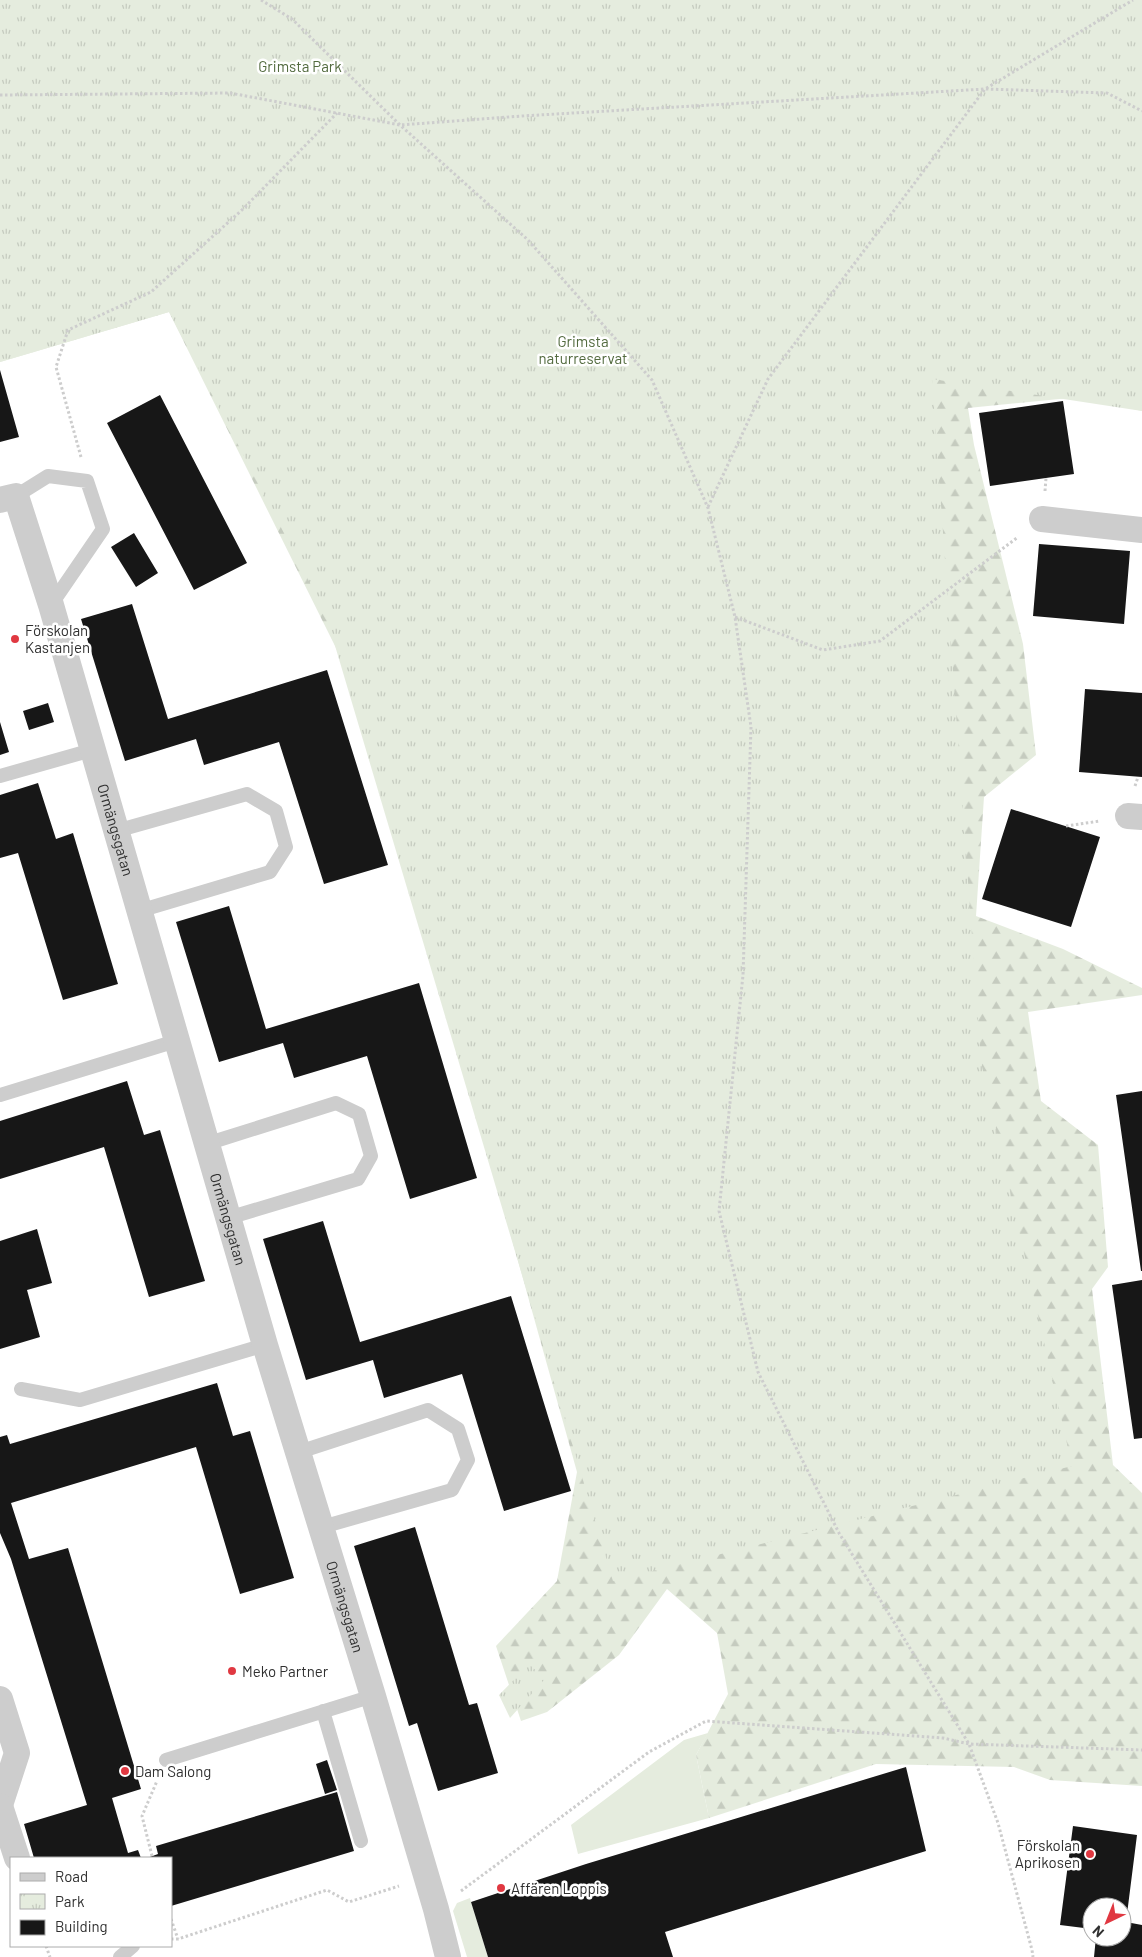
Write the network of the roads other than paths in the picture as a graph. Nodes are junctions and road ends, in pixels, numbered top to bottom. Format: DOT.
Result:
graph roads {
  1 [pos="8,498"];
  2 [pos="1042,519"];
  3 [pos="1142,530"];
  4 [pos="51,605"];
  5 [pos="92,750"];
  6 [pos="0,776"];
  7 [pos="116,831"];
  8 [pos="138,911"];
  9 [pos="176,1041"];
  10 [pos="0,1095"];
  11 [pos="206,1144"];
  12 [pos="228,1218"];
  13 [pos="265,1346"];
  14 [pos="21,1389"];
  15 [pos="299,1452"];
  16 [pos="322,1527"];
  17 [pos="373,1696"];
  18 [pos="0,1699"];
  19 [pos="322,1712"];
  20 [pos="166,1760"];
  21 [pos="0,1806"];
  22 [pos="361,1841"];
  23 [pos="17,1857"];
  24 [pos="132,1947"];
  25 [pos="120,1957"];
  26 [pos="448,1957"];
  1 -- 4 [label="street, Ormängsgatan"];
  1 -- 4 [label="lane"];
  2 -- 3 [label="street"];
  4 -- 5 [label="street, Ormängsgatan"];
  5 -- 6 [label="lane"];
  5 -- 7 [label="street, Ormängsgatan"];
  7 -- 8 [label="street, Ormängsgatan"];
  7 -- 8 [label="lane"];
  8 -- 9 [label="street, Ormängsgatan"];
  9 -- 10 [label="lane"];
  9 -- 11 [label="street, Ormängsgatan"];
  11 -- 12 [label="street, Ormängsgatan"];
  11 -- 12 [label="lane"];
  12 -- 13 [label="street, Ormängsgatan"];
  13 -- 14 [label="lane"];
  13 -- 15 [label="street, Ormängsgatan"];
  15 -- 16 [label="street, Ormängsgatan"];
  15 -- 16 [label="lane"];
  16 -- 17 [label="street, Ormängsgatan"];
  17 -- 19 [label="lane"];
  17 -- 26 [label="street, Ormängsgatan"];
  18 -- 21 [label="street"];
  19 -- 20 [label="lane"];
  19 -- 22 [label="lane"];
  21 -- 23 [label="street"];
  24 -- 25 [label="lane"];
}
